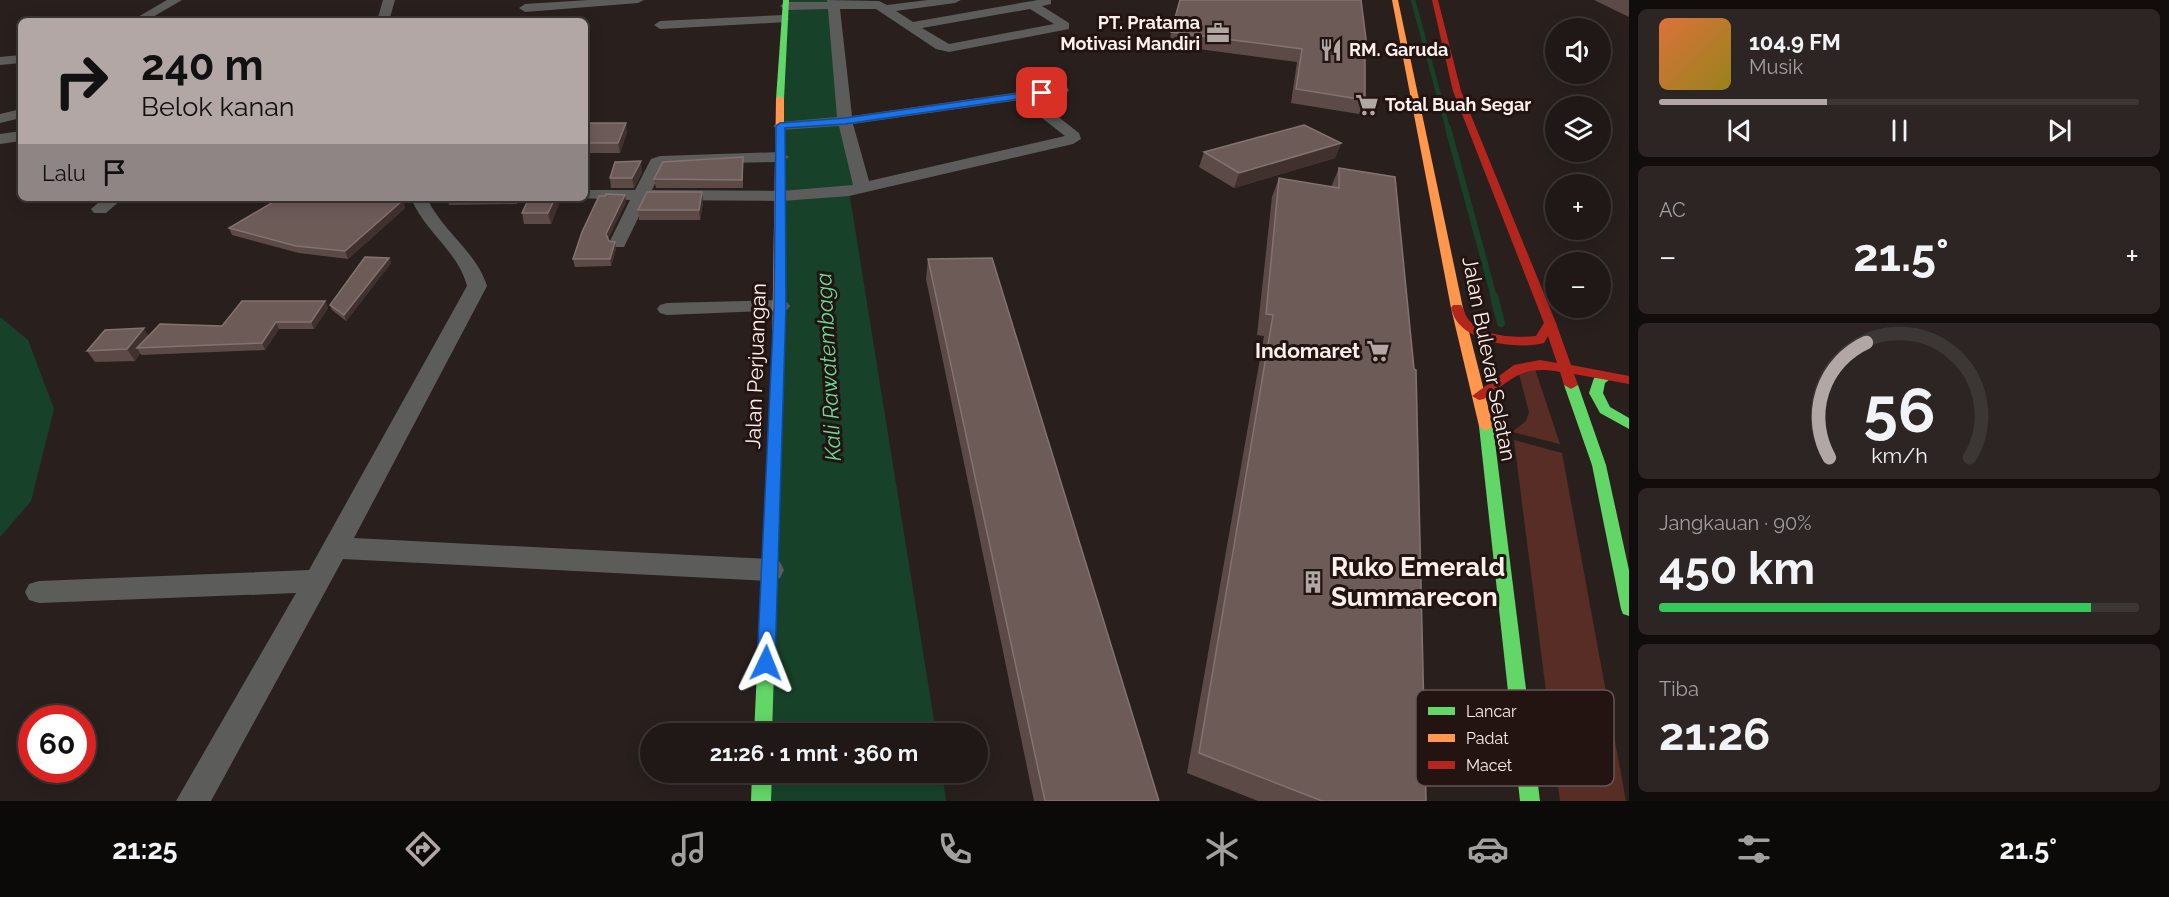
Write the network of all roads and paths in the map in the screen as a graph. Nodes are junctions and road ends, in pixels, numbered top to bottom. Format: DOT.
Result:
graph roads {
  1 [pos="177,0"];
  2 [pos="389,0"];
  3 [pos="638,0"];
  4 [pos="955,0"];
  5 [pos="978,0"];
  6 [pos="1055,0"];
  7 [pos="1395,0"];
  8 [pos="1435,0"];
  9 [pos="831,4"];
  10 [pos="1032,5"];
  11 [pos="525,8"];
  12 [pos="788,8"];
  13 [pos="886,9"];
  14 [pos="995,11"];
  15 [pos="143,18"];
  16 [pos="384,18"];
  17 [pos="660,25"];
  18 [pos="910,26"];
  19 [pos="18,59"];
  20 [pos="0,61"];
  21 [pos="1062,90"];
  22 [pos="1022,96"];
  23 [pos="18,114"];
  24 [pos="0,119"];
  25 [pos="839,122"];
  26 [pos="780,126"];
  27 [pos="18,136"];
  28 [pos="0,139"];
  29 [pos="781,157"];
  30 [pos="855,190"];
  31 [pos="643,194"];
  32 [pos="588,195"];
  33 [pos="790,196"];
  34 [pos="110,201"];
  35 [pos="421,201"];
  36 [pos="100,208"];
  37 [pos="618,243"];
  38 [pos="780,306"];
  39 [pos="1457,308"];
  40 [pos="667,309"];
  41 [pos="1550,323"];
  42 [pos="1566,368"];
  43 [pos="1607,376"];
  44 [pos="1629,380"];
  45 [pos="1479,396"];
  46 [pos="1582,417"];
  47 [pos="1629,425"];
  48 [pos="336,548"];
  49 [pos="770,570"];
  50 [pos="317,581"];
  51 [pos="39,592"];
  52 [pos="1629,609"];
  53 [pos="1517,690"];
  54 [pos="763,723"];
  55 [pos="762,783"];
  56 [pos="1528,786"];
  57 [pos="193,801"];
  58 [pos="761,801"];
  59 [pos="1530,801"];
  1 -- 15 [label="street"];
  2 -- 16 [label="street"];
  3 -- 11 [label="street"];
  4 -- 13 [label="street"];
  5 -- 14 [label="street"];
  6 -- 10 [label="street"];
  7 -- 39 [label="main road, Jalan Bulevar Selatan"];
  8 -- 41 [label="main road"];
  9 -- 12 [label="street"];
  9 -- 13 [label="street"];
  9 -- 25 [label="street"];
  10 -- 14 [label="street"];
  10 -- 18 [label="street"];
  12 -- 17 [label="street"];
  12 -- 26 [label="main road, Jalan Perjuangan"];
  13 -- 18 [label="street"];
  14 -- 18 [label="street"];
  19 -- 20 [label="street"];
  21 -- 22 [label="street"];
  22 -- 25 [label="street"];
  22 -- 30 [label="street"];
  23 -- 24 [label="street"];
  25 -- 26 [label="street"];
  25 -- 30 [label="street"];
  26 -- 29 [label="main road, Jalan Perjuangan"];
  27 -- 28 [label="street"];
  29 -- 31 [label="street"];
  29 -- 33 [label="main road, Jalan Perjuangan"];
  30 -- 33 [label="street"];
  31 -- 32 [label="street"];
  31 -- 33 [label="street"];
  31 -- 37 [label="street"];
  33 -- 38 [label="main road, Jalan Perjuangan"];
  34 -- 36 [label="street"];
  35 -- 48 [label="street"];
  38 -- 40 [label="street"];
  38 -- 49 [label="main road, Jalan Perjuangan"];
  39 -- 41 [label="main road"];
  39 -- 45 [label="main road, Jalan Bulevar Selatan"];
  41 -- 42 [label="main road"];
  42 -- 43 [label="main road"];
  42 -- 45 [label="main road"];
  42 -- 46 [label="main road"];
  43 -- 44 [label="main road"];
  43 -- 47 [label="main road"];
  45 -- 53 [label="main road, Jalan Bulevar Selatan"];
  46 -- 47 [label="main road"];
  46 -- 52 [label="main road"];
  48 -- 49 [label="street"];
  48 -- 50 [label="street"];
  49 -- 54 [label="main road, Jalan Perjuangan"];
  50 -- 51 [label="street"];
  50 -- 57 [label="street"];
  55 -- 58 [label="main road"];
  56 -- 59 [label="main road, Jalan Bulevar Selatan"];
}
